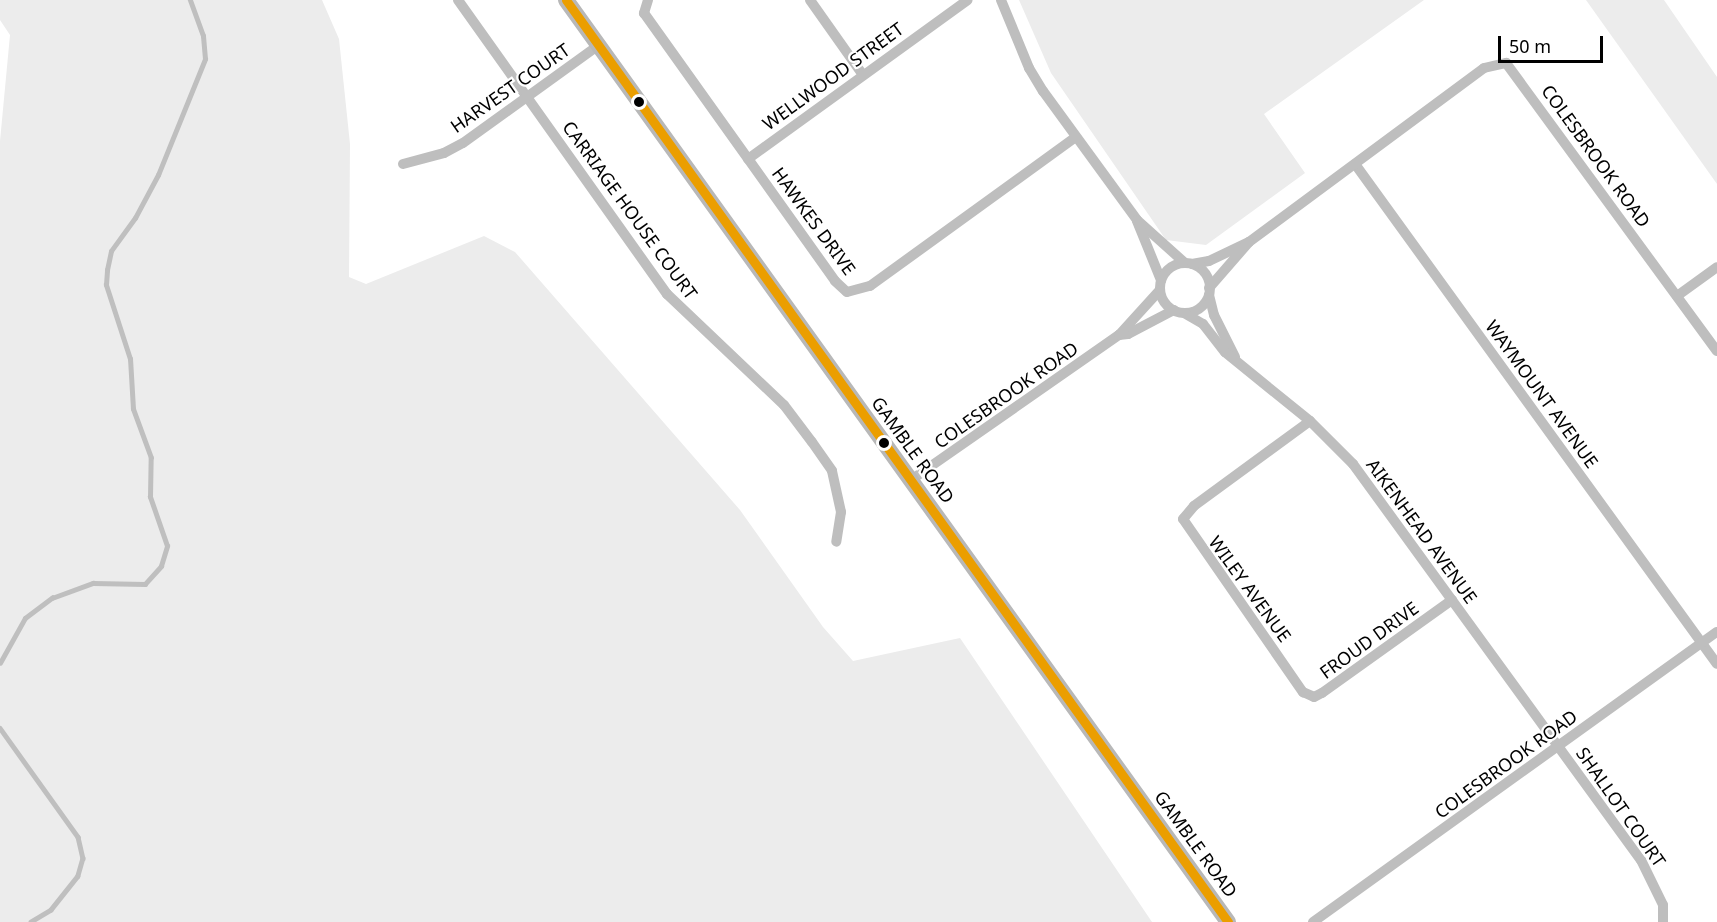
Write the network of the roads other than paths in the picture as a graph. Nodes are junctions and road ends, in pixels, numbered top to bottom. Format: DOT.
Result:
graph roads {
  1 [pos="458,0"];
  2 [pos="566,0"];
  3 [pos="648,0"];
  4 [pos="810,0"];
  5 [pos="968,0"];
  6 [pos="1001,0"];
  7 [pos="599,45"];
  8 [pos="863,75"];
  9 [pos="528,97"];
  10 [pos="1076,137"];
  11 [pos="748,159"];
  12 [pos="403,164"];
  13 [pos="1355,164"];
  14 [pos="1137,220"];
  15 [pos="1249,242"];
  16 [pos="1189,264"];
  17 [pos="1717,267"];
  18 [pos="1161,285"];
  19 [pos="1209,291"];
  20 [pos="1677,296"];
  21 [pos="1179,312"];
  22 [pos="1119,335"];
  23 [pos="1717,351"];
  24 [pos="1235,357"];
  25 [pos="1310,421"];
  26 [pos="911,480"];
  27 [pos="836,542"];
  28 [pos="1452,600"];
  29 [pos="1717,632"];
  30 [pos="1702,643"];
  31 [pos="1717,664"];
  32 [pos="1304,692"];
  33 [pos="1558,747"];
  34 [pos="1228,922"];
  35 [pos="1313,922"];
  36 [pos="1663,922"];
  1 -- 9 [label="street, CARRIAGE HOUSE COURT"];
  2 -- 7 [label="main road, GAMBLE ROAD"];
  3 -- 11 [label="street, HAWKES DRIVE"];
  4 -- 8 [label="street"];
  5 -- 8 [label="street, WELLWOOD STREET"];
  6 -- 10 [label="street"];
  7 -- 9 [label="street, HARVEST COURT"];
  7 -- 26 [label="main road, GAMBLE ROAD"];
  8 -- 11 [label="street, WELLWOOD STREET"];
  9 -- 12 [label="street, HARVEST COURT"];
  9 -- 27 [label="street, CARRIAGE HOUSE COURT"];
  10 -- 11 [label="street, HAWKES DRIVE"];
  10 -- 14 [label="street"];
  13 -- 15 [label="street, COLESBROOK ROAD"];
  13 -- 20 [label="street, COLESBROOK ROAD"];
  13 -- 30 [label="street, WAYMOUNT AVENUE"];
  14 -- 16 [label="street"];
  14 -- 18 [label="street"];
  15 -- 16 [label="street, COLESBROOK ROAD"];
  15 -- 19 [label="street, COLESBROOK ROAD"];
  16 -- 18 [label="street"];
  16 -- 19 [label="street"];
  17 -- 20 [label="street"];
  18 -- 21 [label="street"];
  18 -- 22 [label="street, COLESBROOK ROAD"];
  19 -- 21 [label="street"];
  19 -- 24 [label="street, AIKENHEAD AVENUE"];
  20 -- 23 [label="street, COLESBROOK ROAD"];
  21 -- 22 [label="street, COLESBROOK ROAD"];
  21 -- 24 [label="street, AIKENHEAD AVENUE"];
  22 -- 26 [label="street, COLESBROOK ROAD"];
  24 -- 25 [label="street, AIKENHEAD AVENUE"];
  25 -- 28 [label="street, AIKENHEAD AVENUE"];
  25 -- 32 [label="street, WILEY AVENUE"];
  26 -- 34 [label="main road, GAMBLE ROAD"];
  28 -- 32 [label="street, FROUD DRIVE"];
  28 -- 33 [label="street, AIKENHEAD AVENUE"];
  29 -- 30 [label="street, COLESBROOK ROAD"];
  30 -- 31 [label="street, WAYMOUNT AVENUE"];
  30 -- 33 [label="street, COLESBROOK ROAD"];
  33 -- 35 [label="street, COLESBROOK ROAD"];
  33 -- 36 [label="street, SHALLOT COURT"];
}
